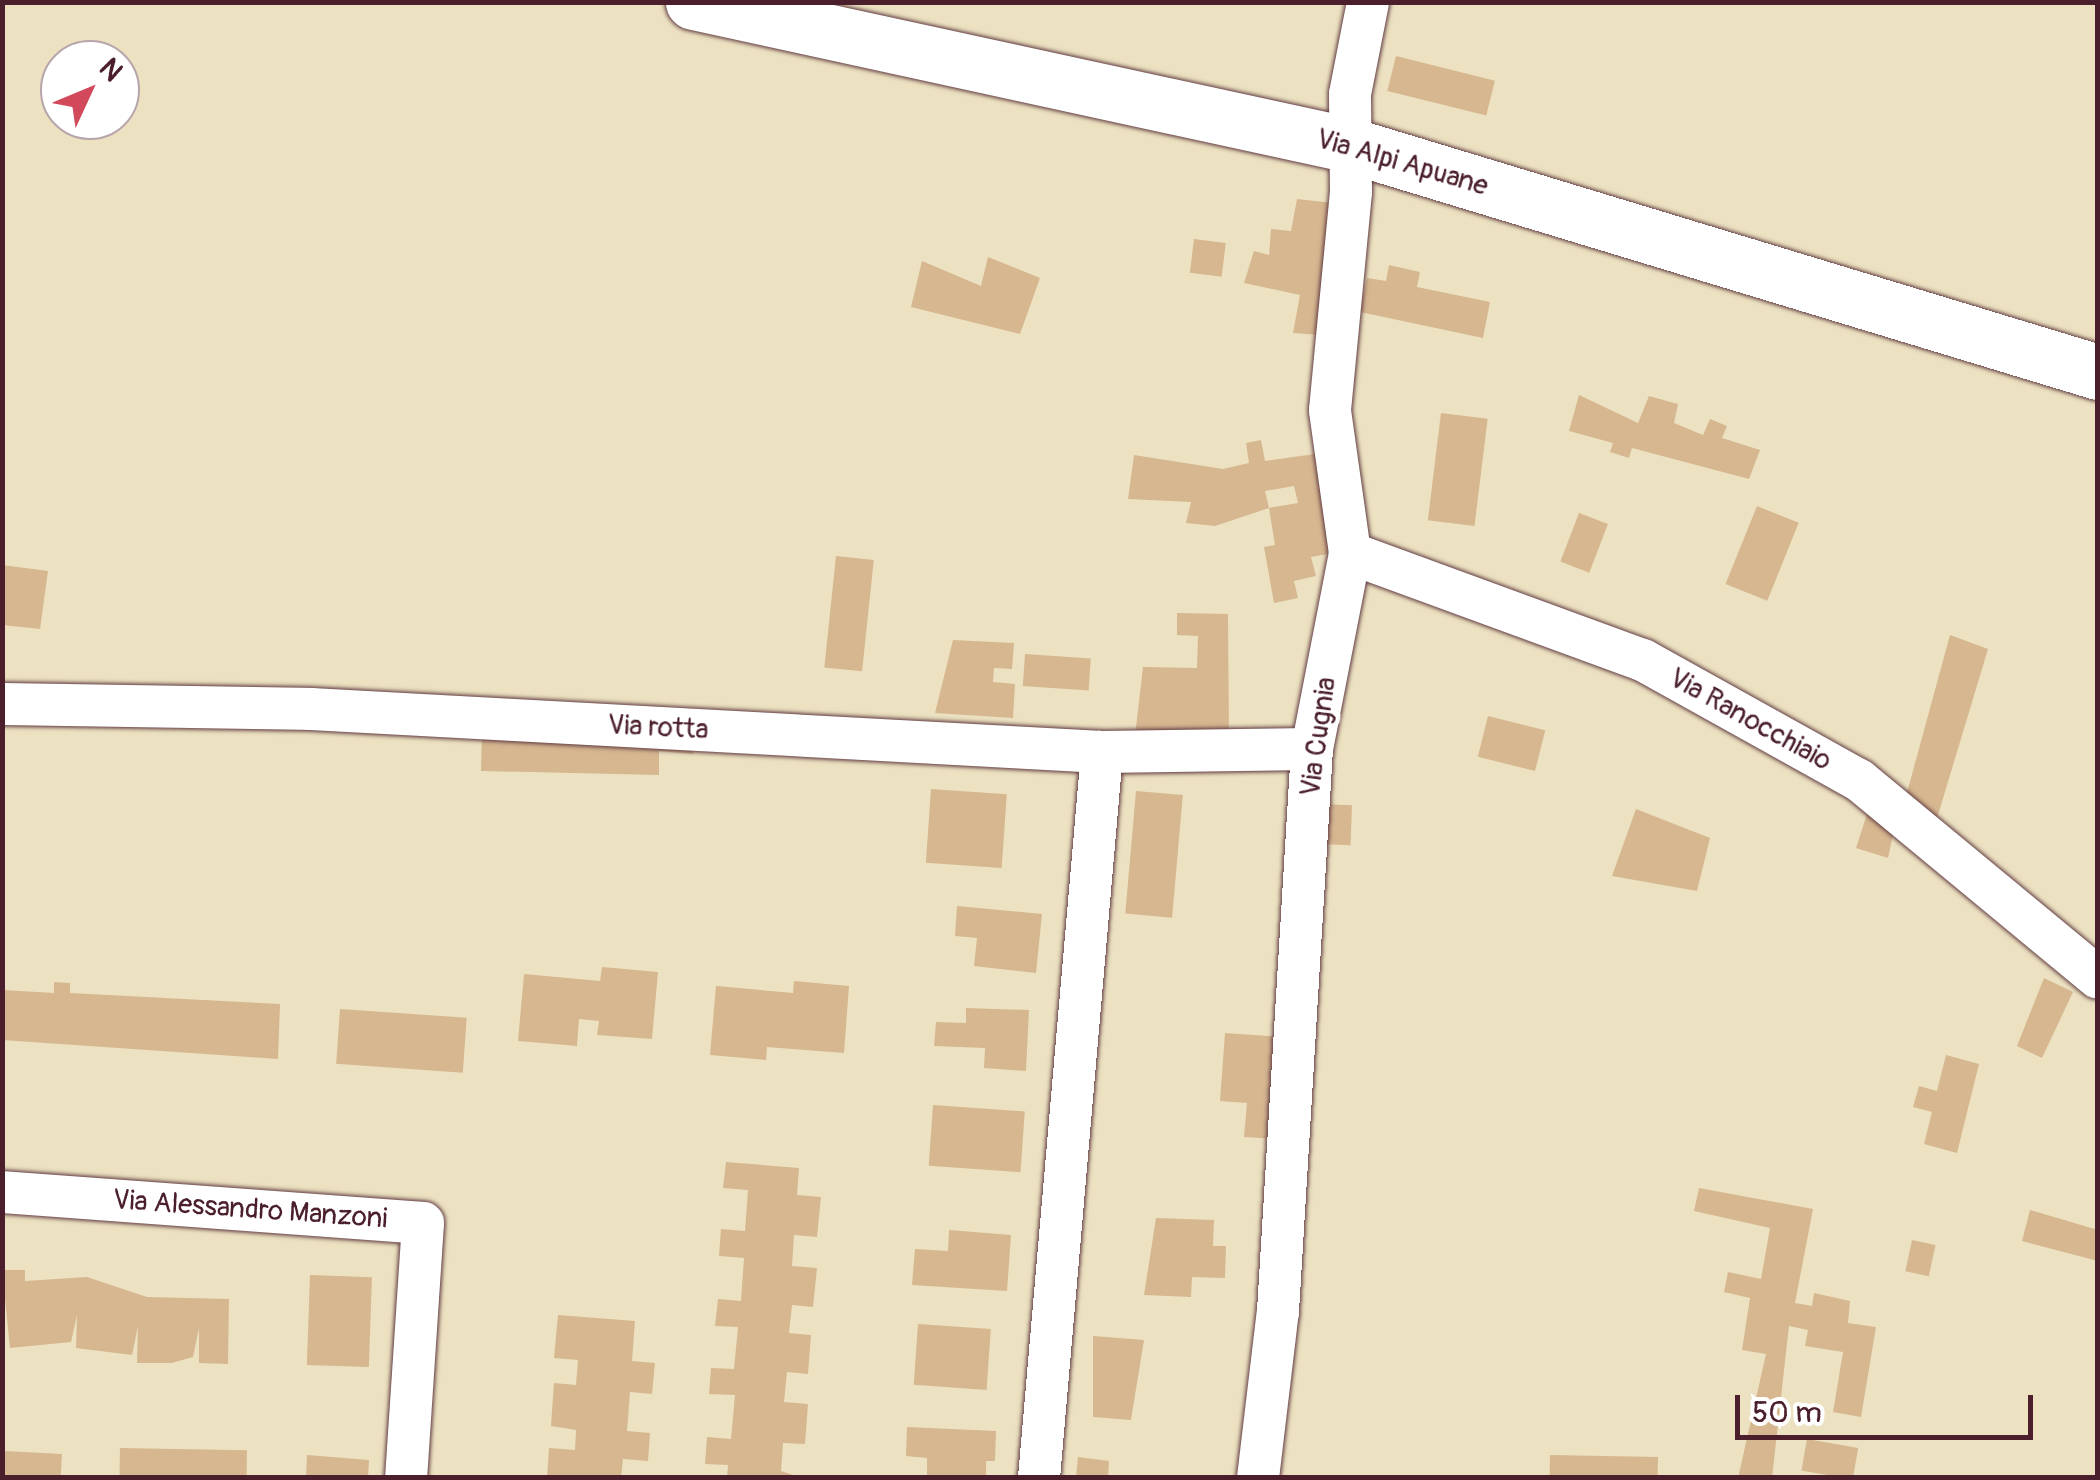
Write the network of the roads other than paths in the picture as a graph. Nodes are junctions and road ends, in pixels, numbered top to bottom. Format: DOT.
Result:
graph roads {
  1 [pos="693,2"];
  2 [pos="1368,2"];
  3 [pos="1346,144"];
  4 [pos="2098,372"];
  5 [pos="1350,553"];
  6 [pos="2,704"];
  7 [pos="1312,750"];
  8 [pos="1102,752"];
  9 [pos="2098,978"];
  10 [pos="2,1192"];
  11 [pos="406,1478"];
  12 [pos="1038,1478"];
  13 [pos="1258,1478"];
  1 -- 3 [label="main road, Via Alpi Apuane"];
  2 -- 3 [label="street, Via Cugnia"];
  3 -- 4 [label="main road, Via Alpi Apuane"];
  3 -- 5 [label="street, Via Cugnia"];
  5 -- 7 [label="street, Via Cugnia"];
  5 -- 9 [label="street, Via Ranocchiaio"];
  6 -- 8 [label="street, Via rotta"];
  7 -- 8 [label="street, Via rotta"];
  7 -- 13 [label="street, Via Cugnia"];
  8 -- 12 [label="street"];
  10 -- 11 [label="street, Via Alessandro Manzoni"];
}
